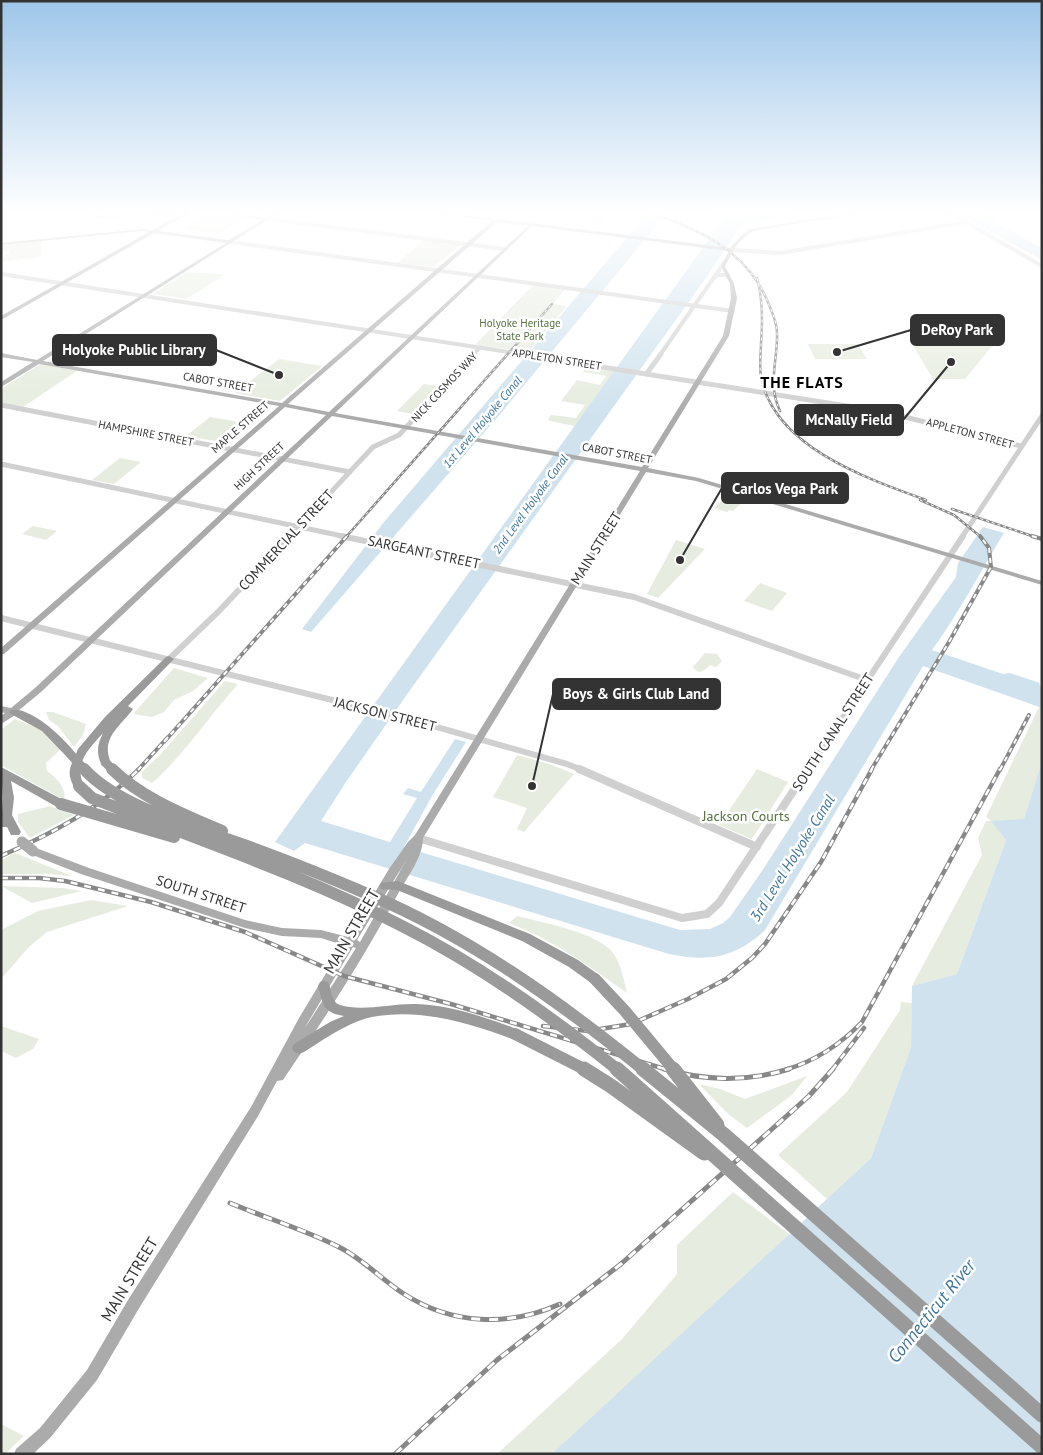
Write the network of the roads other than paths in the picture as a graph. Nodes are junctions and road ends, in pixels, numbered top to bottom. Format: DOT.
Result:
graph roads {
  1 [pos="42,280"];
  2 [pos="69,280"];
  3 [pos="170,280"];
  4 [pos="425,280"];
  5 [pos="473,280"];
  6 [pos="506,280"];
  7 [pos="712,280"];
  8 [pos="729,280"];
  9 [pos="64,283"];
  10 [pos="146,295"];
  11 [pos="691,305"];
  12 [pos="733,311"];
  13 [pos="1,318"];
  14 [pos="368,330"];
  15 [pos="412,336"];
  16 [pos="480,347"];
  17 [pos="1,355"];
  18 [pos="40,362"];
  19 [pos="646,373"];
  20 [pos="698,382"];
  21 [pos="1,385"];
  22 [pos="284,404"];
  23 [pos="1,406"];
  24 [pos="331,413"];
  25 [pos="1042,416"];
  26 [pos="407,426"];
  27 [pos="1021,446"];
  28 [pos="232,449"];
  29 [pos="282,459"];
  30 [pos="1,464"];
  31 [pos="644,469"];
  32 [pos="350,472"];
  33 [pos="174,500"];
  34 [pos="228,511"];
  35 [pos="298,526"];
  36 [pos="952,556"];
  37 [pos="574,583"];
  38 [pos="1042,583"];
  39 [pos="1,618"];
  40 [pos="31,625"];
  41 [pos="90,640"];
  42 [pos="1,652"];
  43 [pos="169,660"];
  44 [pos="867,680"];
  45 [pos="1,709"];
  46 [pos="14,712"];
  47 [pos="1,722"];
  48 [pos="480,738"];
  49 [pos="2,771"];
  50 [pos="4,799"];
  51 [pos="15,832"];
  52 [pos="416,843"];
  53 [pos="757,847"];
  54 [pos="258,850"];
  55 [pos="293,877"];
  56 [pos="398,878"];
  57 [pos="385,886"];
  58 [pos="351,942"];
  59 [pos="364,946"];
  60 [pos="324,986"];
  61 [pos="329,1003"];
  62 [pos="376,1010"];
  63 [pos="298,1048"];
  64 [pos="254,1112"];
  65 [pos="723,1134"];
  66 [pos="757,1194"];
  67 [pos="1042,1415"];
  68 [pos="1042,1447"];
  69 [pos="21,1454"];
  1 -- 9 [label="street, APPLETON STREET"];
  2 -- 9 [label="main road"];
  3 -- 10 [label="main road"];
  4 -- 14 [label="main road, MAPLE STREET"];
  5 -- 15 [label="main road, HIGH STREET"];
  6 -- 11 [label="street"];
  7 -- 11 [label="street"];
  8 -- 12 [label="main road, MAIN STREET"];
  9 -- 10 [label="street, APPLETON STREET"];
  9 -- 13 [label="main road"];
  10 -- 14 [label="street, APPLETON STREET"];
  10 -- 18 [label="main road"];
  11 -- 12 [label="street"];
  11 -- 19 [label="street"];
  12 -- 20 [label="main road, MAIN STREET"];
  14 -- 15 [label="street, APPLETON STREET"];
  14 -- 22 [label="main road, MAPLE STREET"];
  15 -- 16 [label="street, APPLETON STREET"];
  15 -- 24 [label="main road, HIGH STREET"];
  16 -- 19 [label="street, APPLETON STREET"];
  16 -- 26 [label="street, NICK COSMOS WAY"];
  17 -- 18 [label="main road, CABOT STREET"];
  18 -- 21 [label="main road"];
  18 -- 22 [label="main road, CABOT STREET"];
  19 -- 20 [label="street, APPLETON STREET"];
  20 -- 27 [label="street, APPLETON STREET"];
  20 -- 31 [label="main road, MAIN STREET"];
  22 -- 24 [label="main road, CABOT STREET"];
  22 -- 28 [label="main road, MAPLE STREET"];
  23 -- 28 [label="street, HAMPSHIRE STREET"];
  24 -- 26 [label="main road, CABOT STREET"];
  24 -- 29 [label="main road, HIGH STREET"];
  25 -- 27 [label="street, SOUTH CANAL STREET"];
  26 -- 31 [label="main road, CABOT STREET"];
  26 -- 32 [label="street, COMMERCIAL STREET"];
  27 -- 36 [label="street, SOUTH CANAL STREET"];
  28 -- 29 [label="street, HAMPSHIRE STREET"];
  28 -- 33 [label="main road, MAPLE STREET"];
  29 -- 32 [label="street, HAMPSHIRE STREET"];
  29 -- 34 [label="main road, HIGH STREET"];
  30 -- 33 [label="street, SARGEANT STREET"];
  31 -- 36 [label="main road, CABOT STREET"];
  31 -- 37 [label="main road, MAIN STREET"];
  32 -- 35 [label="street, COMMERCIAL STREET"];
  33 -- 34 [label="street, SARGEANT STREET"];
  33 -- 40 [label="main road, MAPLE STREET"];
  34 -- 35 [label="street, SARGEANT STREET"];
  34 -- 41 [label="main road, HIGH STREET"];
  35 -- 37 [label="street, SARGEANT STREET"];
  35 -- 43 [label="street, COMMERCIAL STREET"];
  36 -- 38 [label="main road, CABOT STREET"];
  36 -- 44 [label="street, SOUTH CANAL STREET"];
  37 -- 44 [label="street, SARGEANT STREET"];
  37 -- 48 [label="main road, MAIN STREET"];
  39 -- 40 [label="street, JACKSON STREET"];
  40 -- 41 [label="street, JACKSON STREET"];
  40 -- 42 [label="main road, MAPLE STREET"];
  41 -- 43 [label="street, JACKSON STREET"];
  41 -- 46 [label="main road, HIGH STREET"];
  43 -- 48 [label="street, JACKSON STREET"];
  43 -- 54 [label="highway, bridge"];
  43 -- 55 [label="highway, bridge"];
  44 -- 53 [label="street, SOUTH CANAL STREET"];
  45 -- 46 [label="main road"];
  46 -- 47 [label="main road, HIGH STREET"];
  46 -- 54 [label="highway, bridge"];
  48 -- 52 [label="main road, MAIN STREET"];
  48 -- 53 [label="street, JACKSON STREET"];
  49 -- 50 [label="highway"];
  49 -- 55 [label="highway, bridge"];
  50 -- 51 [label="highway"];
  51 -- 58 [label="main road, SOUTH STREET, bridge"];
  52 -- 53 [label="street, SOUTH CANAL STREET"];
  52 -- 56 [label="main road, MAIN STREET"];
  54 -- 65 [label="highway, bridge"];
  55 -- 66 [label="highway, bridge"];
  56 -- 57 [label="highway"];
  56 -- 59 [label="main road, MAIN STREET"];
  56 -- 65 [label="highway, bridge"];
  57 -- 58 [label="main road, MAIN STREET"];
  58 -- 59 [label="main road, SOUTH STREET"];
  58 -- 60 [label="main road, MAIN STREET"];
  59 -- 61 [label="main road, MAIN STREET"];
  60 -- 61 [label="highway"];
  60 -- 64 [label="main road, MAIN STREET"];
  61 -- 62 [label="highway"];
  61 -- 63 [label="main road, MAIN STREET"];
  62 -- 63 [label="highway"];
  62 -- 66 [label="highway, bridge"];
  63 -- 64 [label="main road, MAIN STREET"];
  64 -- 69 [label="main road, MAIN STREET"];
  65 -- 67 [label="highway, bridge"];
  66 -- 68 [label="highway, bridge"];
}
